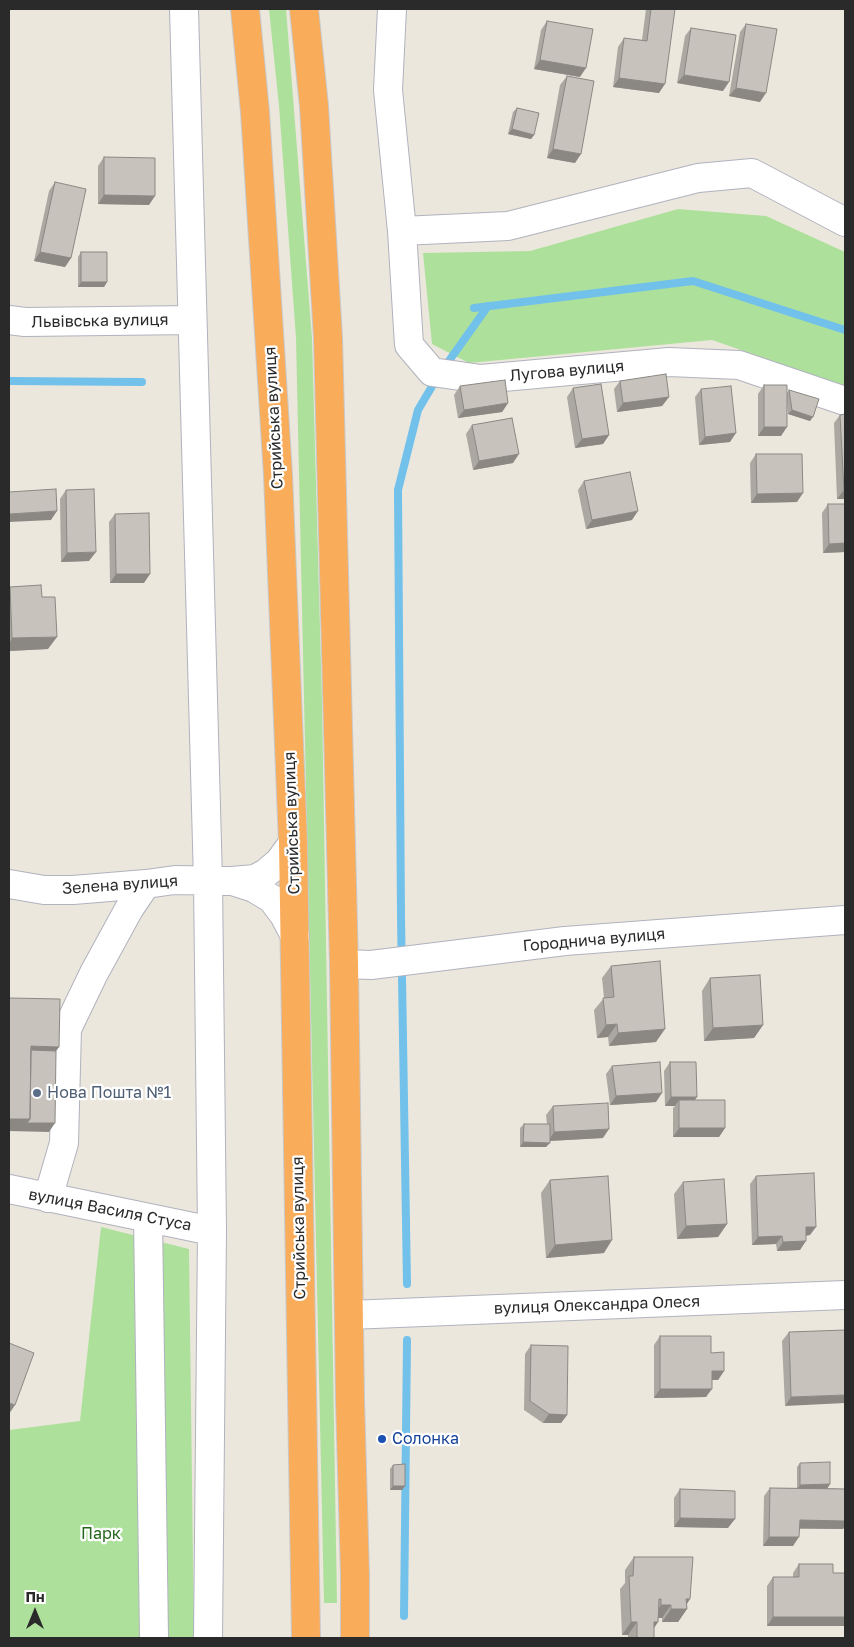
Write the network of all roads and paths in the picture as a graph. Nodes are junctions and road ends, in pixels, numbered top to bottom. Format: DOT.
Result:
graph roads {
  1 [pos="184,9"];
  2 [pos="245,9"];
  3 [pos="304,9"];
  4 [pos="392,9"];
  5 [pos="845,222"];
  6 [pos="402,231"];
  7 [pos="9,320"];
  8 [pos="192,320"];
  9 [pos="845,401"];
  10 [pos="294,843"];
  11 [pos="220,880"];
  12 [pos="9,884"];
  13 [pos="146,884"];
  14 [pos="845,920"];
  15 [pos="295,936"];
  16 [pos="344,964"];
  17 [pos="9,1189"];
  18 [pos="48,1198"];
  19 [pos="148,1218"];
  20 [pos="212,1230"];
  21 [pos="845,1295"];
  22 [pos="349,1315"];
  23 [pos="154,1638"];
  24 [pos="208,1638"];
  25 [pos="306,1638"];
  26 [pos="355,1638"];
  1 -- 8 [label="street"];
  2 -- 10 [label="highway, Стрийська вулиця"];
  3 -- 16 [label="highway"];
  4 -- 6 [label="street, Лугова вулиця"];
  5 -- 6 [label="street"];
  6 -- 9 [label="street, Лугова вулиця"];
  7 -- 8 [label="street, Львівська вулиця"];
  8 -- 11 [label="street"];
  10 -- 11 [label="street, Зелена вулиця"];
  10 -- 15 [label="highway, Стрийська вулиця"];
  11 -- 13 [label="street, Зелена вулиця"];
  11 -- 15 [label="street, Зелена вулиця"];
  11 -- 20 [label="street"];
  12 -- 13 [label="street, Зелена вулиця"];
  13 -- 18 [label="street"];
  14 -- 16 [label="street, Городнича вулиця"];
  15 -- 25 [label="highway, Стрийська вулиця"];
  16 -- 22 [label="highway"];
  17 -- 18 [label="street, вулиця Василя Стуса"];
  18 -- 19 [label="street, вулиця Василя Стуса"];
  19 -- 20 [label="street, вулиця Василя Стуса"];
  19 -- 23 [label="street"];
  20 -- 24 [label="street"];
  21 -- 22 [label="street, вулиця Олександра Олеся"];
  22 -- 26 [label="highway"];
}
